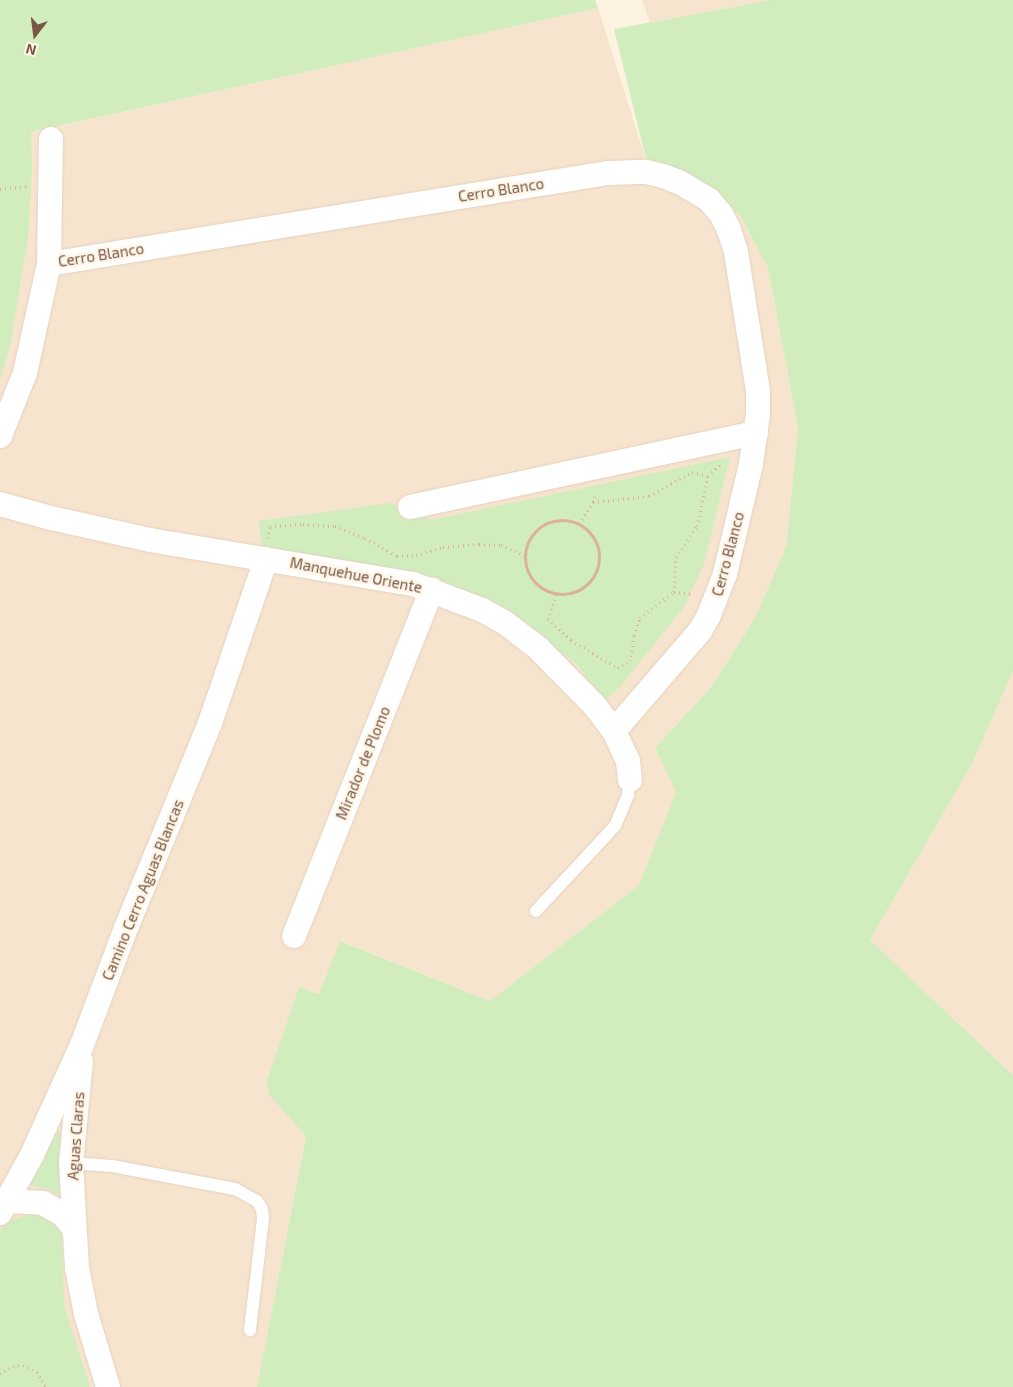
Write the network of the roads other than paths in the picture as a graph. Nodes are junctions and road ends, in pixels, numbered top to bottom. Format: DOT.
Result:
graph roads {
  1 [pos="51,139"];
  2 [pos="49,264"];
  3 [pos="756,433"];
  4 [pos="0,436"];
  5 [pos="0,504"];
  6 [pos="410,507"];
  7 [pos="266,559"];
  8 [pos="432,590"];
  9 [pos="614,731"];
  10 [pos="630,780"];
  11 [pos="536,911"];
  12 [pos="294,936"];
  13 [pos="82,1045"];
  14 [pos="71,1163"];
  15 [pos="3,1207"];
  16 [pos="74,1228"];
  17 [pos="250,1330"];
  18 [pos="108,1387"];
  1 -- 2 [label="street"];
  2 -- 3 [label="street, Cerro Blanco"];
  2 -- 4 [label="street"];
  3 -- 6 [label="street"];
  3 -- 9 [label="street, Cerro Blanco"];
  5 -- 7 [label="street, Manquehue Oriente"];
  7 -- 8 [label="street, Manquehue Oriente"];
  7 -- 13 [label="street, Camino Cerro Aguas Blancas"];
  8 -- 9 [label="street, Manquehue Oriente"];
  8 -- 12 [label="street, Mirador de Plomo"];
  9 -- 10 [label="street, Manquehue Oriente"];
  10 -- 11 [label="lane"];
  13 -- 14 [label="street, Aguas Claras"];
  13 -- 15 [label="street, Camino Cerro Aguas Blancas"];
  14 -- 16 [label="street, Aguas Claras"];
  14 -- 17 [label="lane"];
  15 -- 16 [label="street"];
  16 -- 18 [label="street, Aguas Claras"];
}
